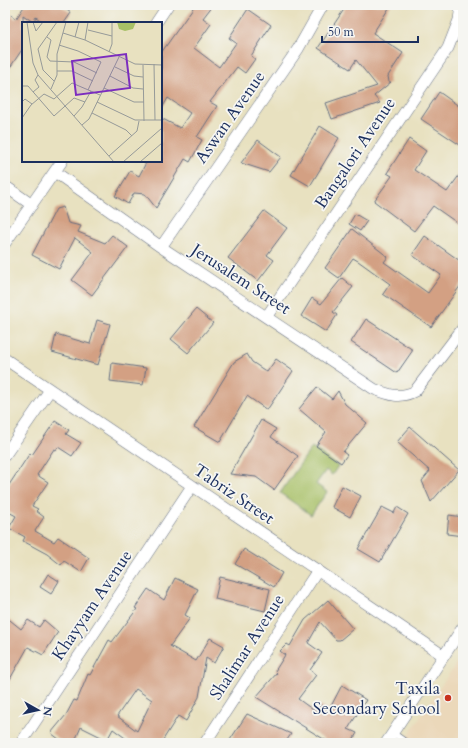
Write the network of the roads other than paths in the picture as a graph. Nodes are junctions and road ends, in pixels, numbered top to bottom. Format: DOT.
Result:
graph roads {
  1 [pos="168,5"];
  2 [pos="323,5"];
  3 [pos="461,5"];
  4 [pos="157,22"];
  5 [pos="61,162"];
  6 [pos="55,172"];
  7 [pos="5,186"];
  8 [pos="32,205"];
  9 [pos="5,244"];
  10 [pos="161,247"];
  11 [pos="267,316"];
  12 [pos="463,328"];
  13 [pos="5,359"];
  14 [pos="50,390"];
  15 [pos="5,455"];
  16 [pos="192,486"];
  17 [pos="318,570"];
  18 [pos="463,627"];
  19 [pos="444,656"];
  20 [pos="393,733"];
  21 [pos="21,743"];
  22 [pos="205,743"];
  23 [pos="386,743"];
  24 [pos="407,743"];
  1 -- 4 [label="street"];
  2 -- 10 [label="street, Aswan Avenue"];
  3 -- 11 [label="street, Bangalori Avenue"];
  5 -- 6 [label="street"];
  6 -- 8 [label="street"];
  6 -- 10 [label="street, Jerusalem Street"];
  7 -- 8 [label="street"];
  8 -- 9 [label="street"];
  10 -- 11 [label="street, Jerusalem Street"];
  11 -- 12 [label="street, Jerusalem Street"];
  13 -- 14 [label="street, Tabriz Street"];
  14 -- 15 [label="street"];
  14 -- 16 [label="street, Tabriz Street"];
  16 -- 17 [label="street, Tabriz Street"];
  16 -- 21 [label="street, Khayyam Avenue"];
  17 -- 19 [label="street, Tabriz Street"];
  17 -- 22 [label="street, Shalimar Avenue"];
  18 -- 19 [label="street"];
  19 -- 20 [label="street"];
  20 -- 23 [label="street"];
  20 -- 24 [label="lane"];
}
